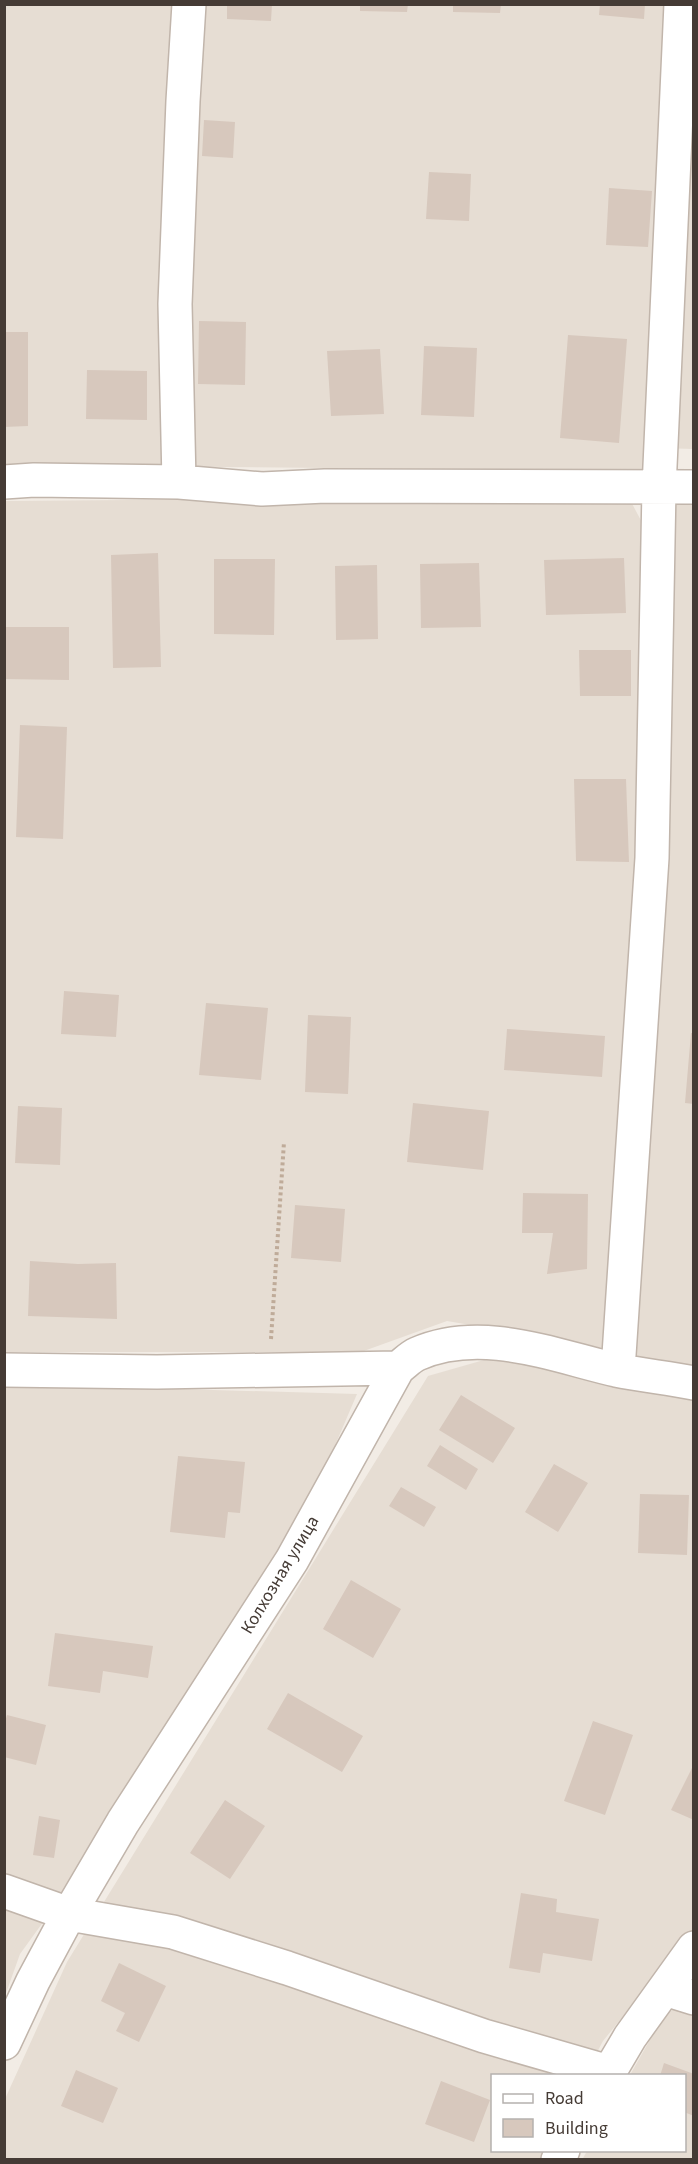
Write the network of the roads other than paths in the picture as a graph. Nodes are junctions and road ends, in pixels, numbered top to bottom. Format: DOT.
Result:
graph roads {
  1 [pos="189,4"];
  2 [pos="681,4"];
  3 [pos="4,482"];
  4 [pos="179,482"];
  5 [pos="693,487"];
  6 [pos="658,488"];
  7 [pos="399,1368"];
  8 [pos="4,1370"];
  9 [pos="618,1370"];
  10 [pos="693,1383"];
  11 [pos="4,1891"];
  12 [pos="69,1914"];
  13 [pos="693,1948"];
  14 [pos="679,1994"];
  15 [pos="4,2043"];
  16 [pos="608,2074"];
  1 -- 4 [label="street"];
  2 -- 6 [label="street"];
  3 -- 4 [label="street"];
  4 -- 6 [label="street"];
  5 -- 6 [label="street"];
  6 -- 9 [label="street"];
  7 -- 8 [label="street"];
  7 -- 9 [label="street, Колхозная улица"];
  7 -- 12 [label="street, Колхозная улица"];
  9 -- 10 [label="street, Колхозная улица"];
  11 -- 12 [label="street"];
  12 -- 15 [label="street, Колхозная улица"];
  12 -- 16 [label="street"];
  13 -- 14 [label="street"];
  14 -- 16 [label="street"];
}
